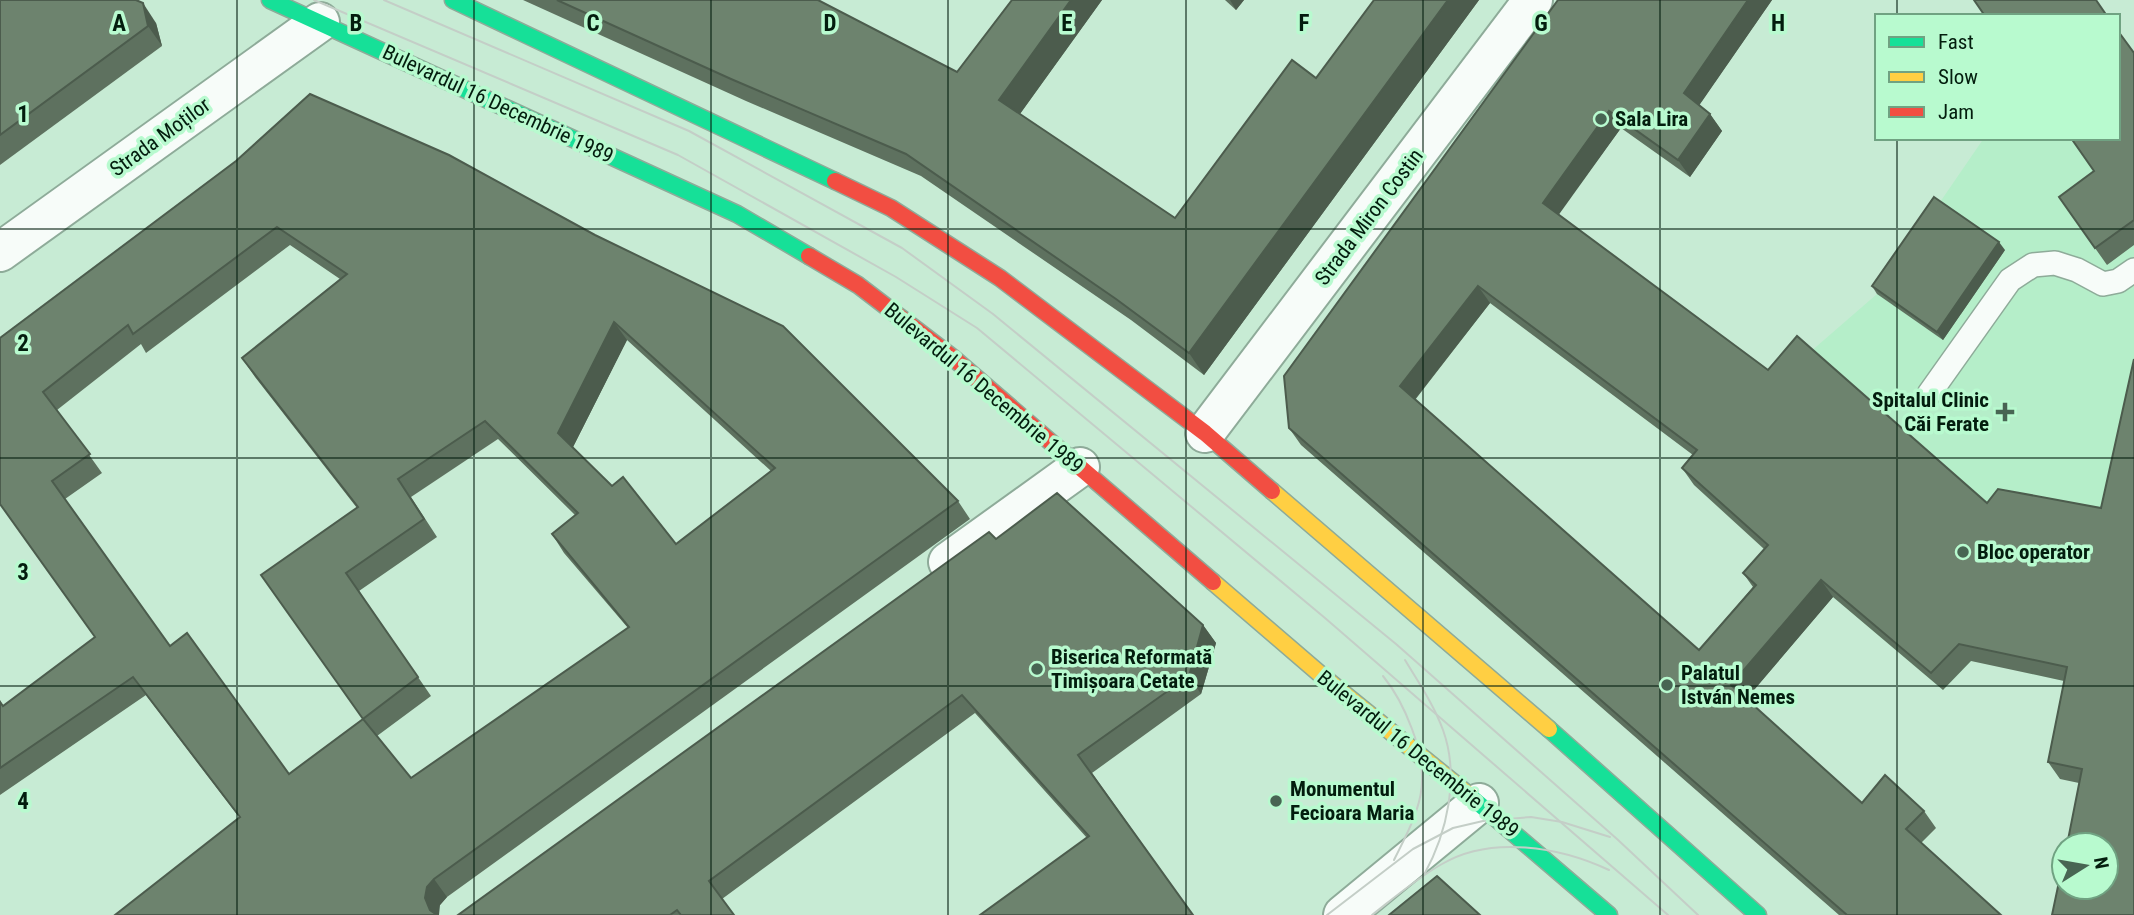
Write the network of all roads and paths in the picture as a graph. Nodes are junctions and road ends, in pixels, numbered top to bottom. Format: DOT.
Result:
graph roads {
  1 [pos="270,0"];
  2 [pos="453,0"];
  3 [pos="1533,0"];
  4 [pos="320,22"];
  5 [pos="0,251"];
  6 [pos="2134,270"];
  7 [pos="1929,394"];
  8 [pos="1205,433"];
  9 [pos="1080,467"];
  10 [pos="921,582"];
  11 [pos="1479,803"];
  12 [pos="1343,915"];
  13 [pos="1609,915"];
  14 [pos="1758,915"];
  1 -- 4 [label="main road, Bulevardul 16 Decembrie 1989"];
  2 -- 8 [label="main road"];
  3 -- 8 [label="street, Strada Miron Costin"];
  4 -- 5 [label="street, Strada Moților"];
  4 -- 9 [label="main road, Bulevardul 16 Decembrie 1989"];
  6 -- 7 [label="lane"];
  8 -- 14 [label="main road"];
  9 -- 10 [label="street"];
  9 -- 11 [label="main road, Bulevardul 16 Decembrie 1989"];
  11 -- 12 [label="street"];
  11 -- 13 [label="main road, Bulevardul 16 Decembrie 1989"];
}
